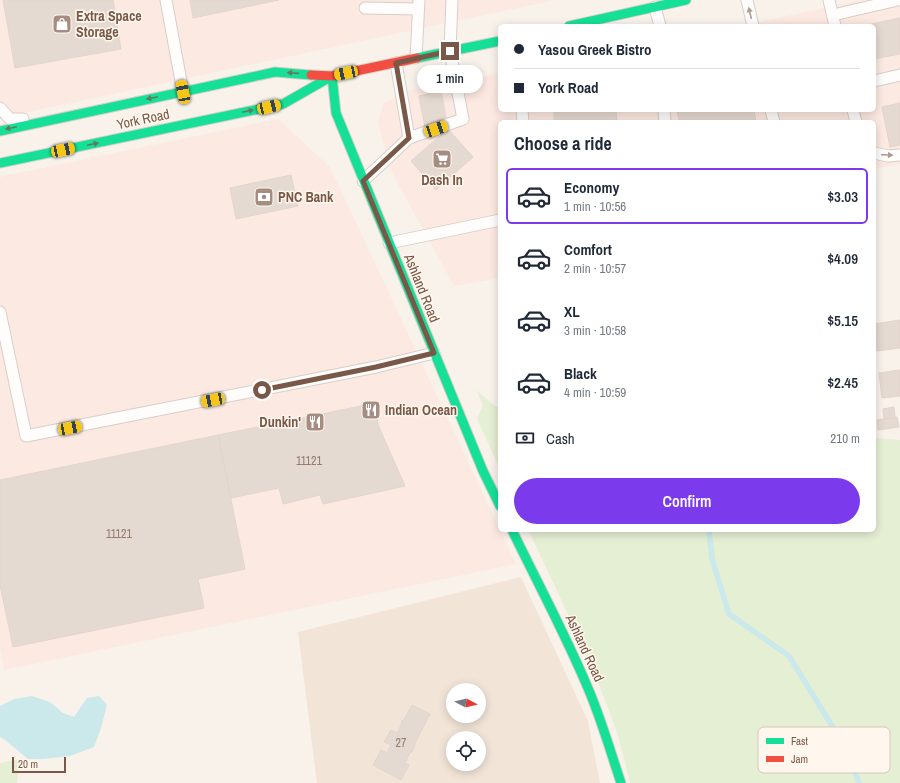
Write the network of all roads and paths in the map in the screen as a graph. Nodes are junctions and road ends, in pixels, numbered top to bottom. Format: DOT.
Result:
graph roads {
  1 [pos="166,0"];
  2 [pos="452,0"];
  3 [pos="686,0"];
  4 [pos="747,0"];
  5 [pos="830,0"];
  6 [pos="898,0"];
  7 [pos="419,5"];
  8 [pos="655,7"];
  9 [pos="365,8"];
  10 [pos="833,15"];
  11 [pos="578,24"];
  12 [pos="659,24"];
  13 [pos="753,24"];
  14 [pos="835,24"];
  15 [pos="498,41"];
  16 [pos="450,51"];
  17 [pos="416,58"];
  18 [pos="396,63"];
  19 [pos="900,75"];
  20 [pos="332,76"];
  21 [pos="876,81"];
  22 [pos="183,92"];
  23 [pos="0,108"];
  24 [pos="48,121"];
  25 [pos="0,131"];
  26 [pos="409,138"];
  27 [pos="876,153"];
  28 [pos="900,155"];
  29 [pos="1,164"];
  30 [pos="363,181"];
  31 [pos="498,220"];
  32 [pos="388,243"];
  33 [pos="0,312"];
  34 [pos="3,340"];
  35 [pos="434,353"];
  36 [pos="498,502"];
  37 [pos="513,532"];
  38 [pos="621,783"];
  1 -- 22 [label="lane"];
  2 -- 16 [label="lane"];
  3 -- 8 [label="main road"];
  13 -- 4 [label="lane, one-way"];
  5 -- 10 [label="lane"];
  6 -- 10 [label="lane"];
  7 -- 9 [label="lane"];
  7 -- 17 [label="lane"];
  8 -- 11 [label="main road"];
  8 -- 12 [label="lane"];
  10 -- 14 [label="lane"];
  15 -- 16 [label="main road, York Road"];
  16 -- 17 [label="main road, York Road"];
  16 -- 26 [label="lane"];
  17 -- 18 [label="main road, York Road"];
  18 -- 20 [label="main road, York Road"];
  18 -- 26 [label="lane"];
  19 -- 21 [label="lane"];
  20 -- 22 [label="main road, York Road, one-way"];
  29 -- 20 [label="main road, York Road, one-way"];
  20 -- 30 [label="main road, Ashland Road"];
  22 -- 24 [label="main road, York Road, one-way"];
  23 -- 24 [label="lane"];
  24 -- 25 [label="main road, York Road, one-way"];
  26 -- 30 [label="lane"];
  27 -- 28 [label="lane, one-way"];
  30 -- 32 [label="main road, Ashland Road"];
  31 -- 32 [label="lane"];
  32 -- 35 [label="main road, Ashland Road"];
  33 -- 34 [label="lane"];
  34 -- 35 [label="lane"];
  35 -- 36 [label="main road, Ashland Road"];
  37 -- 38 [label="main road, Ashland Road"];
}
